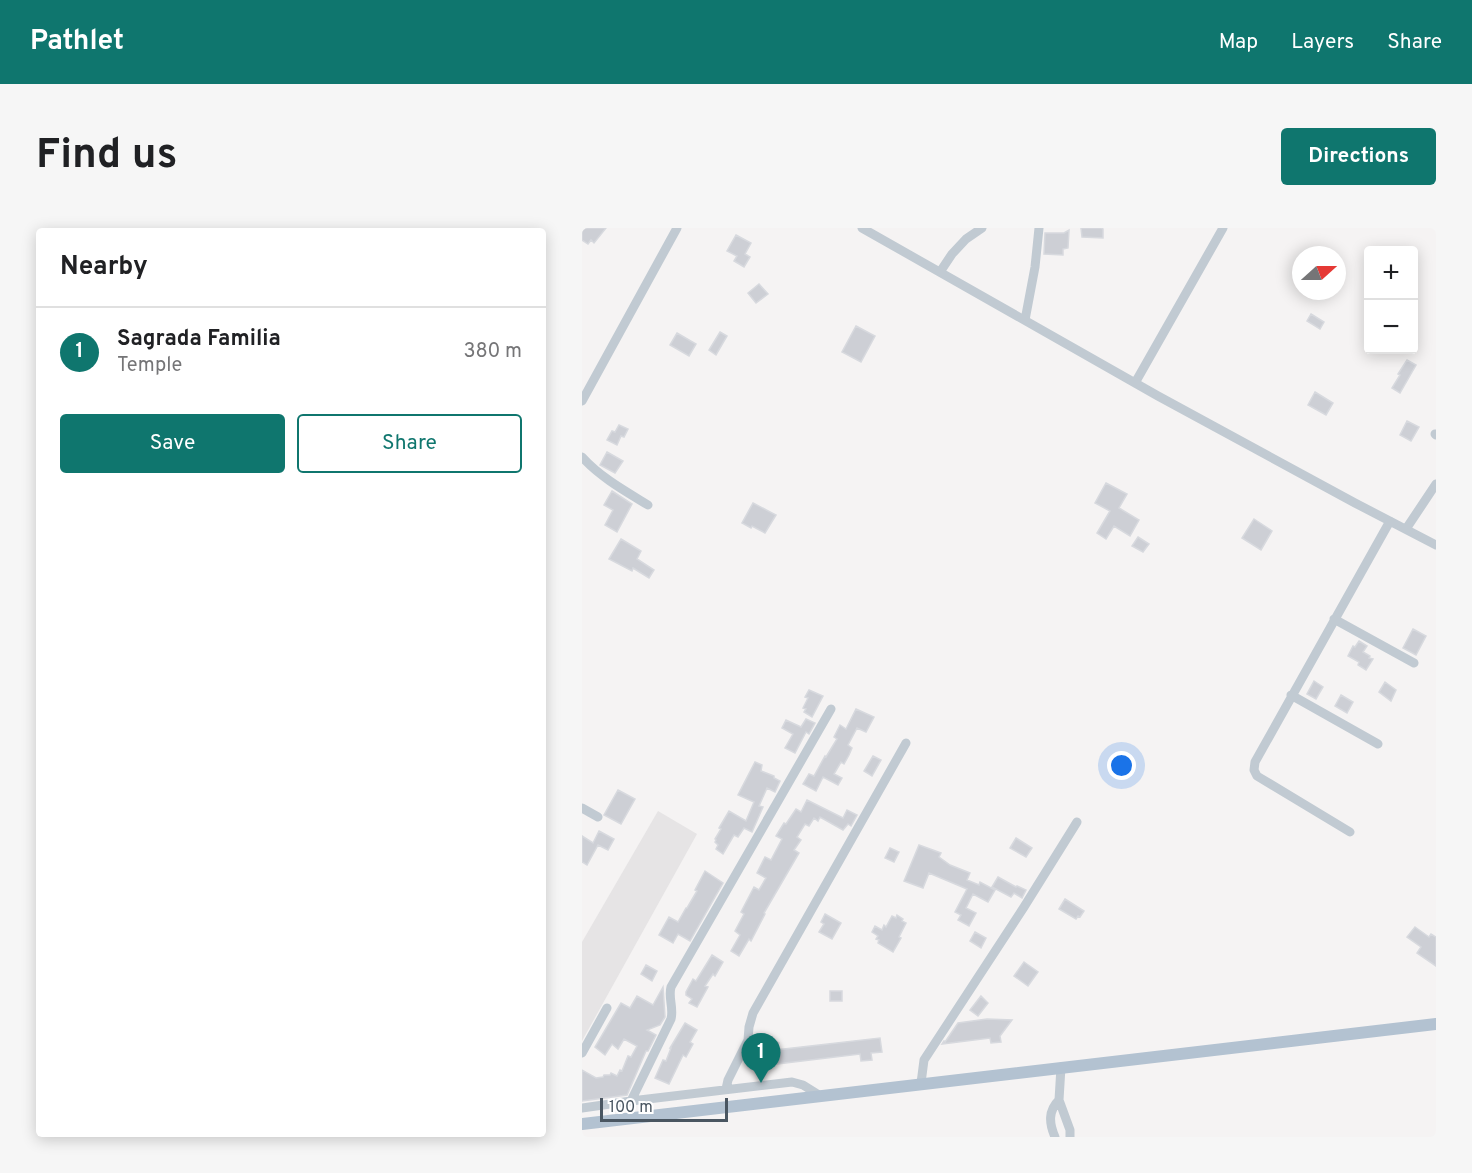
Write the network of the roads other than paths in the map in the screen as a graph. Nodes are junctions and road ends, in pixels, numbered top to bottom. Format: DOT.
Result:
graph roads {
  1 [pos="676,228"];
  2 [pos="862,228"];
  3 [pos="982,228"];
  4 [pos="1039,228"];
  5 [pos="1223,228"];
  6 [pos="940,272"];
  7 [pos="1024,320"];
  8 [pos="1135,383"];
  9 [pos="582,401"];
  10 [pos="582,457"];
  11 [pos="1436,484"];
  12 [pos="648,505"];
  13 [pos="1390,521"];
  14 [pos="1406,529"];
  15 [pos="1436,544"];
  16 [pos="1334,619"];
  17 [pos="1414,663"];
  18 [pos="1291,695"];
  19 [pos="831,709"];
  20 [pos="906,744"];
  21 [pos="1378,744"];
  22 [pos="582,808"];
  23 [pos="598,817"];
  24 [pos="1077,822"];
  25 [pos="1350,832"];
  26 [pos="607,1008"];
  27 [pos="1436,1024"];
  28 [pos="582,1053"];
  29 [pos="1060,1067"];
  30 [pos="921,1083"];
  31 [pos="726,1089"];
  32 [pos="819,1095"];
  33 [pos="1059,1100"];
  34 [pos="631,1101"];
  35 [pos="582,1108"];
  36 [pos="582,1124"];
  37 [pos="1055,1137"];
  38 [pos="1070,1137"];
  1 -- 9 [label="street"];
  2 -- 6 [label="street"];
  3 -- 6 [label="street"];
  4 -- 7 [label="street"];
  5 -- 8 [label="street"];
  6 -- 7 [label="street"];
  7 -- 8 [label="street"];
  8 -- 13 [label="street"];
  10 -- 12 [label="street"];
  11 -- 14 [label="street"];
  13 -- 14 [label="street"];
  13 -- 16 [label="street"];
  14 -- 15 [label="street"];
  16 -- 17 [label="street"];
  16 -- 18 [label="street"];
  18 -- 21 [label="street"];
  18 -- 25 [label="street"];
  19 -- 34 [label="street"];
  20 -- 31 [label="street"];
  22 -- 23 [label="street"];
  24 -- 30 [label="street"];
  26 -- 28 [label="street"];
  27 -- 29 [label="main road"];
  29 -- 30 [label="main road"];
  29 -- 33 [label="street"];
  30 -- 32 [label="main road"];
  31 -- 32 [label="street"];
  31 -- 34 [label="street"];
  32 -- 36 [label="main road"];
  33 -- 37 [label="street"];
  33 -- 38 [label="street"];
  34 -- 35 [label="street"];
}
